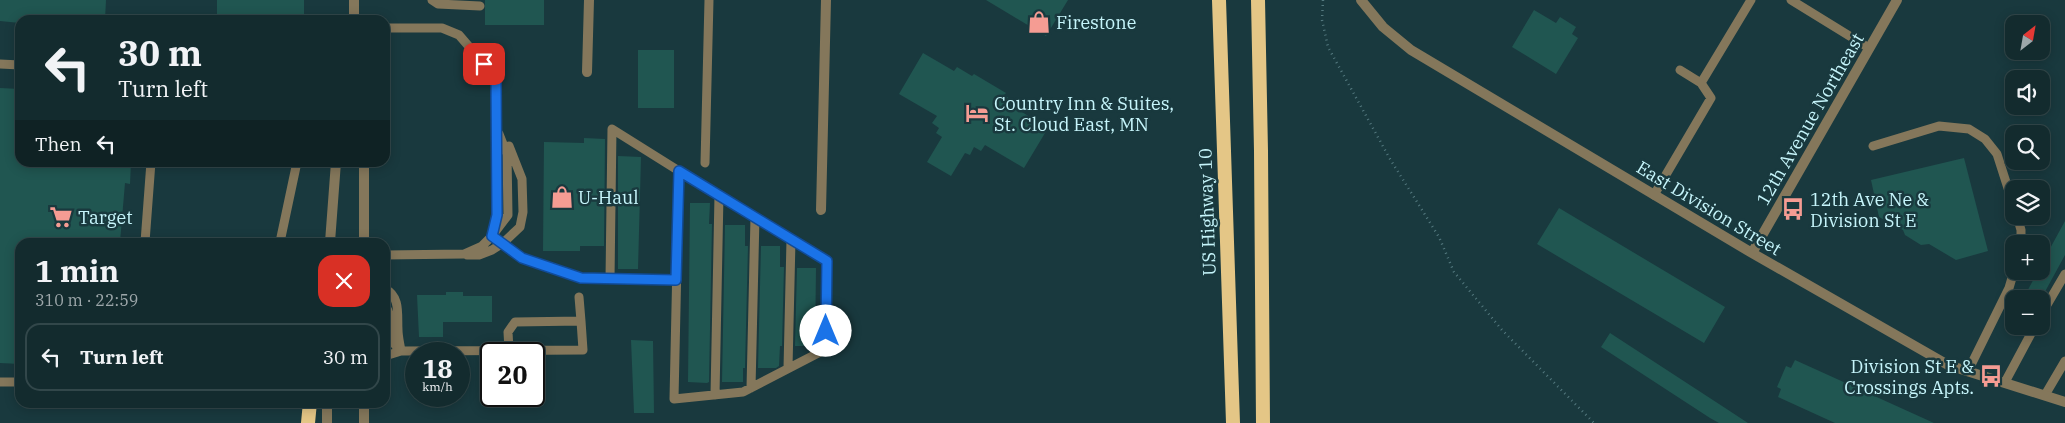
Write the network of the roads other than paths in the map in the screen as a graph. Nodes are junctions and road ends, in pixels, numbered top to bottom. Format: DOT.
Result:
graph roads {
  1 [pos="356,0"];
  2 [pos="432,0"];
  3 [pos="589,0"];
  4 [pos="709,0"];
  5 [pos="826,0"];
  6 [pos="1219,0"];
  7 [pos="1258,0"];
  8 [pos="1361,0"];
  9 [pos="1751,0"];
  10 [pos="1791,0"];
  11 [pos="1897,0"];
  12 [pos="480,6"];
  13 [pos="354,15"];
  14 [pos="390,28"];
  15 [pos="1869,48"];
  16 [pos="0,64"];
  17 [pos="15,65"];
  18 [pos="1680,70"];
  19 [pos="587,72"];
  20 [pos="1701,83"];
  21 [pos="496,114"];
  22 [pos="1873,146"];
  23 [pos="705,163"];
  24 [pos="151,167"];
  25 [pos="297,167"];
  26 [pos="336,167"];
  27 [pos="364,167"];
  28 [pos="679,171"];
  29 [pos="2005,180"];
  30 [pos="1654,195"];
  31 [pos="719,196"];
  32 [pos="821,210"];
  33 [pos="755,217"];
  34 [pos="492,236"];
  35 [pos="145,238"];
  36 [pos="281,238"];
  37 [pos="330,238"];
  38 [pos="364,238"];
  39 [pos="791,240"];
  40 [pos="503,244"];
  41 [pos="1752,253"];
  42 [pos="464,254"];
  43 [pos="390,255"];
  44 [pos="2065,274"];
  45 [pos="610,279"];
  46 [pos="676,280"];
  47 [pos="2011,280"];
  48 [pos="390,292"];
  49 [pos="579,297"];
  50 [pos="2050,300"];
  51 [pos="581,321"];
  52 [pos="2030,335"];
  53 [pos="390,336"];
  54 [pos="509,342"];
  55 [pos="480,350"];
  56 [pos="545,350"];
  57 [pos="402,351"];
  58 [pos="390,355"];
  59 [pos="2065,361"];
  60 [pos="788,368"];
  61 [pos="1968,371"];
  62 [pos="0,382"];
  63 [pos="15,382"];
  64 [pos="2005,382"];
  65 [pos="751,388"];
  66 [pos="715,395"];
  67 [pos="2045,396"];
  68 [pos="2065,402"];
  69 [pos="309,408"];
  70 [pos="327,408"];
  71 [pos="364,408"];
  72 [pos="308,423"];
  73 [pos="327,423"];
  74 [pos="364,423"];
  75 [pos="1233,423"];
  76 [pos="1263,423"];
  1 -- 13 [label="street"];
  2 -- 12 [label="lane"];
  3 -- 19 [label="street"];
  4 -- 23 [label="lane"];
  5 -- 32 [label="street"];
  6 -- 75 [label="highway, US Highway 10"];
  7 -- 76 [label="highway"];
  8 -- 30 [label="street, East Division Street"];
  9 -- 20 [label="lane"];
  10 -- 15 [label="lane"];
  11 -- 15 [label="street, 12th Avenue Northeast"];
  14 -- 21 [label="lane"];
  15 -- 41 [label="street, 12th Avenue Northeast"];
  16 -- 17 [label="lane"];
  18 -- 20 [label="lane"];
  20 -- 30 [label="lane"];
  21 -- 34 [label="lane"];
  21 -- 40 [label="lane"];
  22 -- 29 [label="lane"];
  24 -- 35 [label="lane"];
  25 -- 36 [label="lane"];
  26 -- 37 [label="street"];
  27 -- 38 [label="street"];
  28 -- 31 [label="lane"];
  28 -- 45 [label="lane"];
  28 -- 46 [label="lane"];
  30 -- 41 [label="street, East Division Street"];
  31 -- 33 [label="lane"];
  31 -- 66 [label="lane"];
  33 -- 39 [label="lane"];
  33 -- 65 [label="lane"];
  34 -- 40 [label="lane"];
  34 -- 42 [label="lane"];
  39 -- 60 [label="lane"];
  39 -- 60 [label="lane"];
  40 -- 42 [label="lane"];
  40 -- 45 [label="lane"];
  41 -- 61 [label="street, East Division Street"];
  42 -- 43 [label="lane"];
  44 -- 50 [label="lane"];
  45 -- 46 [label="lane"];
  46 -- 66 [label="lane"];
  47 -- 61 [label="lane"];
  48 -- 57 [label="lane"];
  49 -- 51 [label="lane"];
  51 -- 54 [label="lane"];
  51 -- 56 [label="lane"];
  52 -- 64 [label="lane"];
  53 -- 57 [label="lane"];
  55 -- 57 [label="lane"];
  57 -- 58 [label="lane"];
  59 -- 67 [label="lane"];
  60 -- 65 [label="lane"];
  61 -- 64 [label="street, East Division Street"];
  62 -- 63 [label="lane"];
  64 -- 67 [label="street, East Division Street"];
  65 -- 66 [label="lane"];
  67 -- 68 [label="street, East Division Street"];
  69 -- 72 [label="highway"];
  70 -- 73 [label="street"];
  71 -- 74 [label="street"];
}
